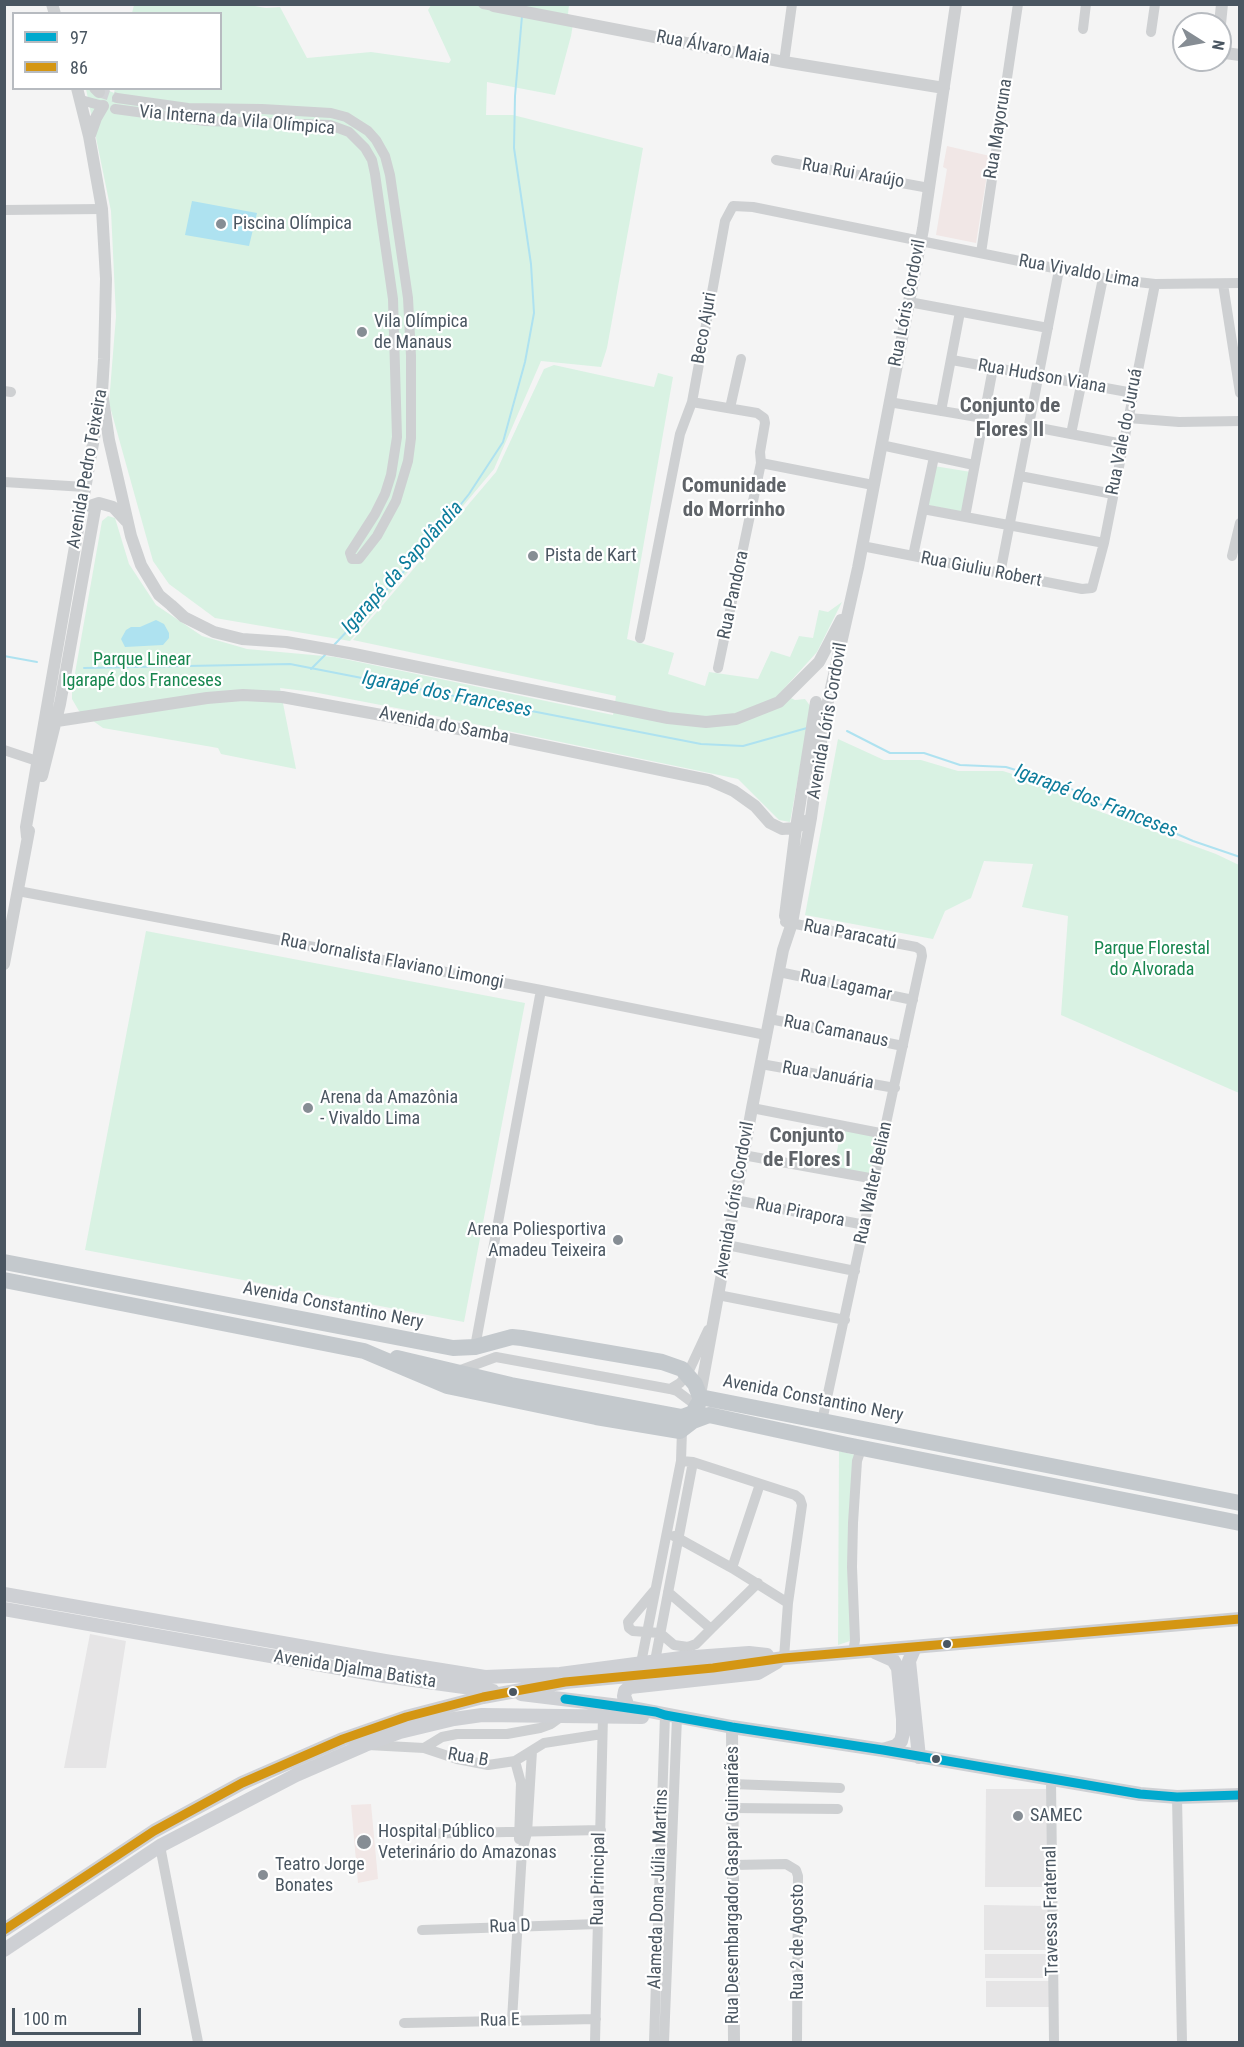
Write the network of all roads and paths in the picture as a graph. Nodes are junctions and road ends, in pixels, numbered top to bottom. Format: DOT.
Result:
graph roads {
  1 [pos="792,4"];
  2 [pos="956,4"];
  3 [pos="1018,4"];
  4 [pos="1086,4"];
  5 [pos="1155,4"];
  6 [pos="490,5"];
  7 [pos="546,12"];
  8 [pos="1083,29"];
  9 [pos="1151,32"];
  10 [pos="784,62"];
  11 [pos="944,88"];
  12 [pos="79,94"];
  13 [pos="106,99"];
  14 [pos="188,108"];
  15 [pos="189,120"];
  16 [pos="89,136"];
  17 [pos="776,160"];
  18 [pos="930,188"];
  19 [pos="394,203"];
  20 [pos="380,205"];
  21 [pos="102,209"];
  22 [pos="4,210"];
  23 [pos="920,241"];
  24 [pos="401,249"];
  25 [pos="387,251"];
  26 [pos="981,253"];
  27 [pos="1059,270"];
  28 [pos="1103,278"];
  29 [pos="1239,283"];
  30 [pos="1223,284"];
  31 [pos="1155,285"];
  32 [pos="909,302"];
  33 [pos="960,312"];
  34 [pos="1048,328"];
  35 [pos="411,356"];
  36 [pos="396,357"];
  37 [pos="741,359"];
  38 [pos="952,360"];
  39 [pos="993,368"];
  40 [pos="1039,376"];
  41 [pos="1081,384"];
  42 [pos="102,392"];
  43 [pos="1133,393"];
  44 [pos="1239,393"];
  45 [pos="692,402"];
  46 [pos="889,402"];
  47 [pos="730,408"];
  48 [pos="941,411"];
  49 [pos="983,418"];
  50 [pos="1128,418"];
  51 [pos="1239,421"];
  52 [pos="1029,426"];
  53 [pos="1071,434"];
  54 [pos="397,437"];
  55 [pos="411,438"];
  56 [pos="1123,444"];
  57 [pos="881,446"];
  58 [pos="934,457"];
  59 [pos="762,463"];
  60 [pos="974,465"];
  61 [pos="1020,476"];
  62 [pos="4,482"];
  63 [pos="873,485"];
  64 [pos="85,487"];
  65 [pos="1113,494"];
  66 [pos="96,504"];
  67 [pos="923,509"];
  68 [pos="81,512"];
  69 [pos="965,517"];
  70 [pos="1239,523"];
  71 [pos="128,524"];
  72 [pos="1011,525"];
  73 [pos="1104,543"];
  74 [pos="862,546"];
  75 [pos="913,556"];
  76 [pos="1232,556"];
  77 [pos="1000,574"];
  78 [pos="1095,580"];
  79 [pos="850,600"];
  80 [pos="640,638"];
  81 [pos="718,668"];
  82 [pos="48,690"];
  83 [pos="789,694"];
  84 [pos="809,697"];
  85 [pos="60,704"];
  86 [pos="824,718"];
  87 [pos="57,721"];
  88 [pos="815,746"];
  89 [pos="4,750"];
  90 [pos="37,761"];
  91 [pos="811,818"];
  92 [pos="796,828"];
  93 [pos="27,837"];
  94 [pos="18,891"];
  95 [pos="788,923"];
  96 [pos="916,947"];
  97 [pos="4,964"];
  98 [pos="779,972"];
  99 [pos="541,990"];
  100 [pos="913,1000"];
  101 [pos="770,1019"];
  102 [pos="766,1035"];
  103 [pos="903,1046"];
  104 [pos="761,1064"];
  105 [pos="895,1088"];
  106 [pos="752,1108"];
  107 [pos="885,1134"];
  108 [pos="744,1155"];
  109 [pos="875,1179"];
  110 [pos="735,1200"];
  111 [pos="865,1226"];
  112 [pos="727,1245"];
  113 [pos="4,1262"];
  114 [pos="855,1271"];
  115 [pos="4,1280"];
  116 [pos="718,1295"];
  117 [pos="715,1313"];
  118 [pos="845,1320"];
  119 [pos="476,1347"];
  120 [pos="363,1351"];
  121 [pos="458,1371"];
  122 [pos="687,1375"];
  123 [pos="670,1389"];
  124 [pos="702,1406"];
  125 [pos="822,1421"];
  126 [pos="682,1430"];
  127 [pos="867,1449"];
  128 [pos="681,1461"];
  129 [pos="693,1462"];
  130 [pos="760,1484"];
  131 [pos="1239,1503"];
  132 [pos="1239,1522"];
  133 [pos="667,1534"];
  134 [pos="679,1538"];
  135 [pos="732,1568"];
  136 [pos="671,1575"];
  137 [pos="759,1583"];
  138 [pos="656,1588"];
  139 [pos="668,1592"];
  140 [pos="4,1594"];
  141 [pos="788,1603"];
  142 [pos="4,1610"];
  143 [pos="1239,1617"];
  144 [pos="711,1629"];
  145 [pos="647,1633"];
  146 [pos="660,1633"];
  147 [pos="915,1647"];
  148 [pos="872,1651"];
  149 [pos="853,1653"];
  150 [pos="784,1658"];
  151 [pos="648,1662"];
  152 [pos="628,1707"];
  153 [pos="562,1716"];
  154 [pos="603,1716"];
  155 [pos="671,1716"];
  156 [pos="732,1727"];
  157 [pos="602,1734"];
  158 [pos="365,1745"];
  159 [pos="424,1748"];
  160 [pos="883,1750"];
  161 [pos="532,1751"];
  162 [pos="919,1757"];
  163 [pos="515,1761"];
  164 [pos="1051,1780"];
  165 [pos="732,1784"];
  166 [pos="840,1788"];
  167 [pos="1239,1795"];
  168 [pos="1176,1797"];
  169 [pos="732,1808"];
  170 [pos="838,1809"];
  171 [pos="600,1830"];
  172 [pos="523,1833"];
  173 [pos="413,1834"];
  174 [pos="160,1846"];
  175 [pos="733,1865"];
  176 [pos="598,1924"];
  177 [pos="518,1927"];
  178 [pos="4,1930"];
  179 [pos="422,1930"];
  180 [pos="4,1950"];
  181 [pos="662,1958"];
  182 [pos="596,2019"];
  183 [pos="512,2020"];
  184 [pos="405,2023"];
  185 [pos="198,2043"];
  186 [pos="595,2043"];
  187 [pos="654,2043"];
  188 [pos="664,2043"];
  189 [pos="734,2043"];
  190 [pos="797,2043"];
  191 [pos="1054,2043"];
  192 [pos="1182,2043"];
  1 -- 10 [label="street"];
  2 -- 11 [label="street, Rua Lóris Cordovil"];
  3 -- 26 [label="street, Rua Mayoruna"];
  4 -- 8 [label="street"];
  5 -- 9 [label="street"];
  6 -- 7 [label="street, Rua Álvaro Maia"];
  7 -- 10 [label="street, Rua Álvaro Maia"];
  10 -- 11 [label="street, Rua Álvaro Maia"];
  11 -- 18 [label="street, Rua Lóris Cordovil"];
  12 -- 13 [label="street, Avenida Pedro Teixeira"];
  12 -- 16 [label="street, Avenida Pedro Teixeira"];
  13 -- 14 [label="street, Via Interna da Vila Olímpica"];
  13 -- 15 [label="street, Via Interna da Vila Olímpica"];
  13 -- 16 [label="street"];
  14 -- 15 [label="street"];
  14 -- 19 [label="street, Via Interna da Vila Olímpica"];
  15 -- 20 [label="street, Via Interna da Vila Olímpica"];
  16 -- 21 [label="street, Avenida Pedro Teixeira"];
  17 -- 18 [label="street, Rua Rui Araújo"];
  18 -- 23 [label="street, Rua Lóris Cordovil"];
  19 -- 20 [label="street"];
  19 -- 24 [label="street, Via Interna da Vila Olímpica"];
  20 -- 25 [label="street, Via Interna da Vila Olímpica"];
  21 -- 22 [label="street"];
  21 -- 42 [label="street, Avenida Pedro Teixeira"];
  23 -- 26 [label="street, Rua Vivaldo Lima"];
  23 -- 32 [label="street, Rua Lóris Cordovil"];
  23 -- 45 [label="street, Beco Ajuri"];
  24 -- 25 [label="street"];
  24 -- 35 [label="street, Via Interna da Vila Olímpica"];
  25 -- 36 [label="street, Via Interna da Vila Olímpica"];
  26 -- 27 [label="street, Rua Vivaldo Lima"];
  27 -- 28 [label="street, Rua Vivaldo Lima"];
  27 -- 34 [label="street"];
  28 -- 31 [label="street, Rua Vivaldo Lima"];
  28 -- 41 [label="street"];
  29 -- 30 [label="street, Rua Vivaldo Lima"];
  30 -- 31 [label="street, Rua Vivaldo Lima"];
  30 -- 44 [label="street"];
  31 -- 43 [label="street, Rua Vale do Juruá"];
  32 -- 33 [label="street"];
  32 -- 46 [label="street, Rua Lóris Cordovil"];
  33 -- 34 [label="street"];
  33 -- 38 [label="street"];
  34 -- 40 [label="street"];
  35 -- 36 [label="street"];
  35 -- 55 [label="street, Via Interna da Vila Olímpica"];
  36 -- 54 [label="street, Via Interna da Vila Olímpica"];
  37 -- 47 [label="street"];
  38 -- 39 [label="street, Rua Hudson Viana"];
  38 -- 48 [label="street"];
  39 -- 40 [label="street, Rua Hudson Viana"];
  39 -- 49 [label="street"];
  40 -- 41 [label="street, Rua Hudson Viana"];
  40 -- 52 [label="street"];
  41 -- 43 [label="street, Rua Hudson Viana"];
  41 -- 53 [label="street"];
  42 -- 64 [label="street, Avenida Pedro Teixeira"];
  42 -- 71 [label="street"];
  43 -- 50 [label="street, Rua Vale do Juruá"];
  45 -- 47 [label="street, Rua Pandora"];
  45 -- 80 [label="street, Beco Ajuri"];
  46 -- 48 [label="street"];
  46 -- 57 [label="street, Rua Lóris Cordovil"];
  47 -- 59 [label="street, Rua Pandora"];
  48 -- 49 [label="street"];
  49 -- 60 [label="street"];
  50 -- 51 [label="street"];
  50 -- 56 [label="street, Rua Vale do Juruá"];
  52 -- 53 [label="street"];
  52 -- 61 [label="street"];
  53 -- 56 [label="street"];
  54 -- 55 [label="street"];
  54 -- 55 [label="street, Via Interna da Vila Olímpica"];
  56 -- 65 [label="street, Rua Vale do Juruá"];
  57 -- 58 [label="street"];
  57 -- 63 [label="street, Rua Lóris Cordovil"];
  58 -- 60 [label="street"];
  58 -- 67 [label="street"];
  59 -- 63 [label="street"];
  59 -- 81 [label="street, Rua Pandora"];
  60 -- 69 [label="street"];
  61 -- 65 [label="street"];
  61 -- 72 [label="street"];
  62 -- 64 [label="street"];
  63 -- 74 [label="street, Rua Lóris Cordovil"];
  64 -- 68 [label="street, Avenida Pedro Teixeira"];
  65 -- 73 [label="street, Rua Vale do Juruá"];
  66 -- 68 [label="street"];
  66 -- 71 [label="street"];
  66 -- 85 [label="street, Avenida Pedro Teixeira"];
  67 -- 69 [label="street"];
  67 -- 75 [label="street"];
  68 -- 82 [label="street, Avenida Pedro Teixeira"];
  69 -- 72 [label="street"];
  70 -- 76 [label="street"];
  71 -- 83 [label="street"];
  72 -- 73 [label="street"];
  72 -- 77 [label="street"];
  73 -- 78 [label="street, Rua Vale do Juruá"];
  74 -- 75 [label="street, Rua Giuliu Robert"];
  74 -- 79 [label="street, Rua Lóris Cordovil"];
  75 -- 77 [label="street, Rua Giuliu Robert"];
  77 -- 78 [label="street, Rua Giuliu Robert"];
  79 -- 83 [label="street"];
  79 -- 86 [label="street, Avenida Lóris Cordovil"];
  82 -- 85 [label="street"];
  82 -- 90 [label="street, Avenida Pedro Teixeira"];
  83 -- 84 [label="street"];
  84 -- 86 [label="street"];
  84 -- 88 [label="street, Avenida Lóris Cordovil"];
  85 -- 87 [label="street, Avenida Pedro Teixeira"];
  86 -- 88 [label="street, Avenida Lóris Cordovil"];
  87 -- 92 [label="street, Avenida do Samba"];
  87 -- 93 [label="street, Avenida Pedro Teixeira"];
  88 -- 91 [label="street, Avenida Lóris Cordovil"];
  88 -- 92 [label="street, Avenida Lóris Cordovil"];
  89 -- 90 [label="street"];
  90 -- 93 [label="street, Avenida Pedro Teixeira"];
  91 -- 92 [label="street"];
  91 -- 95 [label="street, Avenida Lóris Cordovil"];
  92 -- 95 [label="street, Avenida Lóris Cordovil"];
  93 -- 94 [label="street, Avenida Pedro Teixeira"];
  94 -- 97 [label="street, Avenida Pedro Teixeira"];
  94 -- 99 [label="street, Rua Jornalista Flaviano Limongi"];
  95 -- 96 [label="street, Rua Paracatú"];
  95 -- 98 [label="street, Avenida Lóris Cordovil"];
  96 -- 100 [label="street, Rua Walter Belian"];
  98 -- 100 [label="street, Rua Lagamar"];
  98 -- 101 [label="street, Avenida Lóris Cordovil"];
  99 -- 102 [label="street, Rua Jornalista Flaviano Limongi"];
  99 -- 119 [label="street"];
  100 -- 103 [label="street, Rua Walter Belian"];
  101 -- 102 [label="street, Avenida Lóris Cordovil"];
  101 -- 103 [label="street, Rua Camanaus"];
  102 -- 104 [label="street, Avenida Lóris Cordovil"];
  103 -- 105 [label="street, Rua Walter Belian"];
  104 -- 105 [label="street, Rua Januária"];
  104 -- 106 [label="street, Avenida Lóris Cordovil"];
  105 -- 107 [label="street, Rua Walter Belian"];
  106 -- 107 [label="street"];
  106 -- 108 [label="street, Avenida Lóris Cordovil"];
  107 -- 109 [label="street, Rua Walter Belian"];
  108 -- 109 [label="street"];
  108 -- 110 [label="street, Avenida Lóris Cordovil"];
  109 -- 111 [label="street, Rua Walter Belian"];
  110 -- 111 [label="street, Rua Pirapora"];
  110 -- 112 [label="street, Avenida Lóris Cordovil"];
  111 -- 114 [label="street, Rua Walter Belian"];
  112 -- 114 [label="street"];
  112 -- 116 [label="street, Avenida Lóris Cordovil"];
  113 -- 119 [label="highway, Avenida Constantino Nery"];
  114 -- 118 [label="street, Rua Walter Belian"];
  115 -- 120 [label="highway"];
  116 -- 117 [label="street, Avenida Lóris Cordovil"];
  116 -- 118 [label="street"];
  117 -- 122 [label="street, Avenida Lóris Cordovil"];
  117 -- 124 [label="street, Avenida Lóris Cordovil"];
  118 -- 125 [label="street, Rua Walter Belian"];
  119 -- 122 [label="highway, Avenida Constantino Nery"];
  120 -- 121 [label="highway"];
  120 -- 126 [label="highway"];
  121 -- 123 [label="street"];
  121 -- 124 [label="highway"];
  122 -- 123 [label="street, Avenida Lóris Cordovil"];
  122 -- 124 [label="highway, Avenida Constantino Nery"];
  123 -- 124 [label="street"];
  124 -- 125 [label="highway, Avenida Constantino Nery"];
  124 -- 126 [label="highway"];
  124 -- 127 [label="highway, Avenida Constantino Nery"];
  125 -- 131 [label="highway, Avenida Constantino Nery"];
  126 -- 128 [label="street"];
  127 -- 132 [label="highway, Avenida Constantino Nery"];
  127 -- 149 [label="street"];
  128 -- 129 [label="street"];
  128 -- 133 [label="street"];
  129 -- 130 [label="street"];
  129 -- 134 [label="street"];
  130 -- 135 [label="street"];
  130 -- 141 [label="street"];
  133 -- 134 [label="street"];
  133 -- 138 [label="street"];
  134 -- 135 [label="street"];
  134 -- 136 [label="street"];
  135 -- 137 [label="street"];
  136 -- 138 [label="street"];
  136 -- 139 [label="street"];
  137 -- 141 [label="street"];
  137 -- 144 [label="street"];
  138 -- 145 [label="street"];
  138 -- 145 [label="street"];
  139 -- 144 [label="street"];
  139 -- 146 [label="street"];
  140 -- 151 [label="main road, Avenida Djalma Batista"];
  141 -- 150 [label="street"];
  142 -- 152 [label="main road, Avenida Djalma Batista"];
  143 -- 147 [label="main road"];
  144 -- 146 [label="street"];
  145 -- 146 [label="street"];
  145 -- 151 [label="street"];
  146 -- 151 [label="street"];
  147 -- 148 [label="main road"];
  147 -- 162 [label="main road"];
  148 -- 149 [label="main road"];
  148 -- 160 [label="main road"];
  149 -- 150 [label="main road"];
  150 -- 151 [label="main road, Avenida Djalma Batista"];
  150 -- 152 [label="main road"];
  150 -- 178 [label="main road"];
  152 -- 155 [label="main road, Avenida Djalma Batista"];
  153 -- 154 [label="main road"];
  153 -- 158 [label="main road"];
  153 -- 159 [label="street"];
  154 -- 155 [label="main road"];
  154 -- 157 [label="street, Rua Principal"];
  155 -- 156 [label="main road, Avenida Djalma Batista"];
  155 -- 181 [label="street, Alameda Dona Júlia Martins"];
  156 -- 160 [label="main road, Avenida Djalma Batista"];
  156 -- 165 [label="street, Rua Desembargador Gaspar Guimarães"];
  157 -- 161 [label="street, Rua B"];
  157 -- 171 [label="street, Rua Principal"];
  158 -- 159 [label="street, Rua B"];
  158 -- 174 [label="main road"];
  159 -- 163 [label="street, Rua B"];
  160 -- 162 [label="main road, Avenida Djalma Batista"];
  161 -- 163 [label="street, Rua B"];
  161 -- 172 [label="street"];
  162 -- 164 [label="main road, Avenida Djalma Batista"];
  163 -- 172 [label="street"];
  164 -- 168 [label="main road, Avenida Djalma Batista"];
  164 -- 191 [label="street, Travessa Fraternal"];
  165 -- 166 [label="street"];
  165 -- 169 [label="street, Rua Desembargador Gaspar Guimarães"];
  167 -- 168 [label="main road, Avenida Djalma Batista"];
  168 -- 192 [label="street"];
  169 -- 170 [label="street"];
  169 -- 175 [label="street, Rua Desembargador Gaspar Guimarães"];
  171 -- 172 [label="street"];
  171 -- 176 [label="street, Rua Principal"];
  172 -- 173 [label="street"];
  172 -- 177 [label="street"];
  174 -- 180 [label="main road"];
  174 -- 185 [label="street"];
  175 -- 189 [label="street, Rua Desembargador Gaspar Guimarães"];
  175 -- 190 [label="street, Rua 2 de Agosto"];
  176 -- 177 [label="street, Rua D"];
  176 -- 182 [label="street, Rua Principal"];
  177 -- 179 [label="street, Rua D"];
  177 -- 183 [label="street"];
  181 -- 187 [label="street, Alameda Dona Júlia Martins"];
  181 -- 188 [label="street, Alameda Dona Júlia Martins"];
  182 -- 183 [label="street, Rua E"];
  182 -- 186 [label="street, Rua Principal"];
  183 -- 184 [label="street, Rua E"];
}
